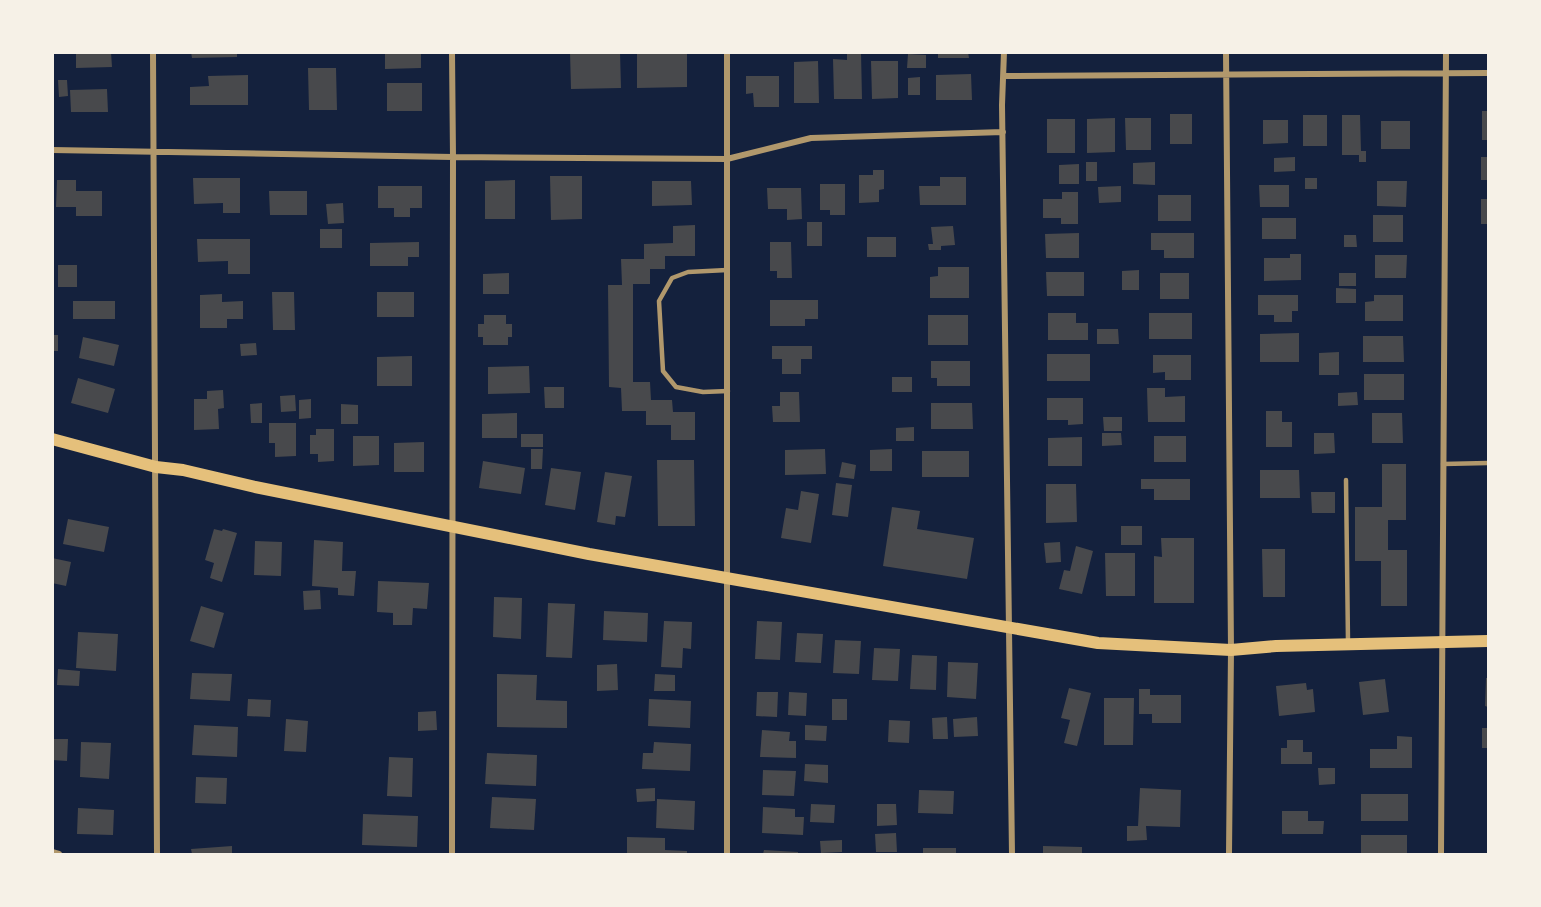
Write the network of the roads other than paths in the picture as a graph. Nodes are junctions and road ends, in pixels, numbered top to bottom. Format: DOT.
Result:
graph roads {
  1 [pos="153,52"];
  2 [pos="452,52"];
  3 [pos="727,52"];
  4 [pos="1004,52"];
  5 [pos="1226,52"];
  6 [pos="1446,52"];
  7 [pos="1226,73"];
  8 [pos="1446,73"];
  9 [pos="1488,73"];
  10 [pos="1004,76"];
  11 [pos="1003,132"];
  12 [pos="52,150"];
  13 [pos="153,152"];
  14 [pos="453,157"];
  15 [pos="727,159"];
  16 [pos="727,270"];
  17 [pos="728,391"];
  18 [pos="52,438"];
  19 [pos="1488,463"];
  20 [pos="1443,464"];
  21 [pos="156,467"];
  22 [pos="1346,480"];
  23 [pos="453,527"];
  24 [pos="727,578"];
  25 [pos="1010,627"];
  26 [pos="1488,642"];
  27 [pos="1442,643"];
  28 [pos="1348,645"];
  29 [pos="1231,650"];
  30 [pos="52,852"];
  31 [pos="59,855"];
  32 [pos="157,855"];
  33 [pos="452,855"];
  34 [pos="727,855"];
  35 [pos="1012,855"];
  36 [pos="1229,855"];
  37 [pos="1441,855"];
  1 -- 13 [label="street"];
  2 -- 14 [label="street"];
  3 -- 15 [label="street"];
  4 -- 10 [label="street"];
  5 -- 7 [label="street"];
  6 -- 8 [label="street"];
  7 -- 8 [label="street"];
  7 -- 10 [label="street"];
  7 -- 29 [label="street"];
  8 -- 9 [label="street"];
  8 -- 20 [label="street"];
  10 -- 11 [label="street"];
  11 -- 15 [label="street"];
  11 -- 25 [label="street"];
  12 -- 13 [label="street"];
  13 -- 14 [label="street"];
  13 -- 21 [label="street"];
  14 -- 15 [label="street"];
  14 -- 23 [label="street"];
  15 -- 16 [label="street"];
  16 -- 17 [label="street"];
  16 -- 17 [label="lane"];
  17 -- 24 [label="street"];
  18 -- 21 [label="main road"];
  19 -- 20 [label="lane"];
  20 -- 27 [label="street"];
  21 -- 23 [label="main road"];
  21 -- 32 [label="street"];
  22 -- 28 [label="lane"];
  23 -- 24 [label="main road"];
  23 -- 33 [label="street"];
  24 -- 25 [label="main road"];
  24 -- 34 [label="street"];
  25 -- 29 [label="main road"];
  25 -- 35 [label="street"];
  26 -- 27 [label="main road"];
  27 -- 28 [label="main road"];
  27 -- 37 [label="street"];
  28 -- 29 [label="main road"];
  29 -- 36 [label="street"];
  30 -- 31 [label="street"];
}
